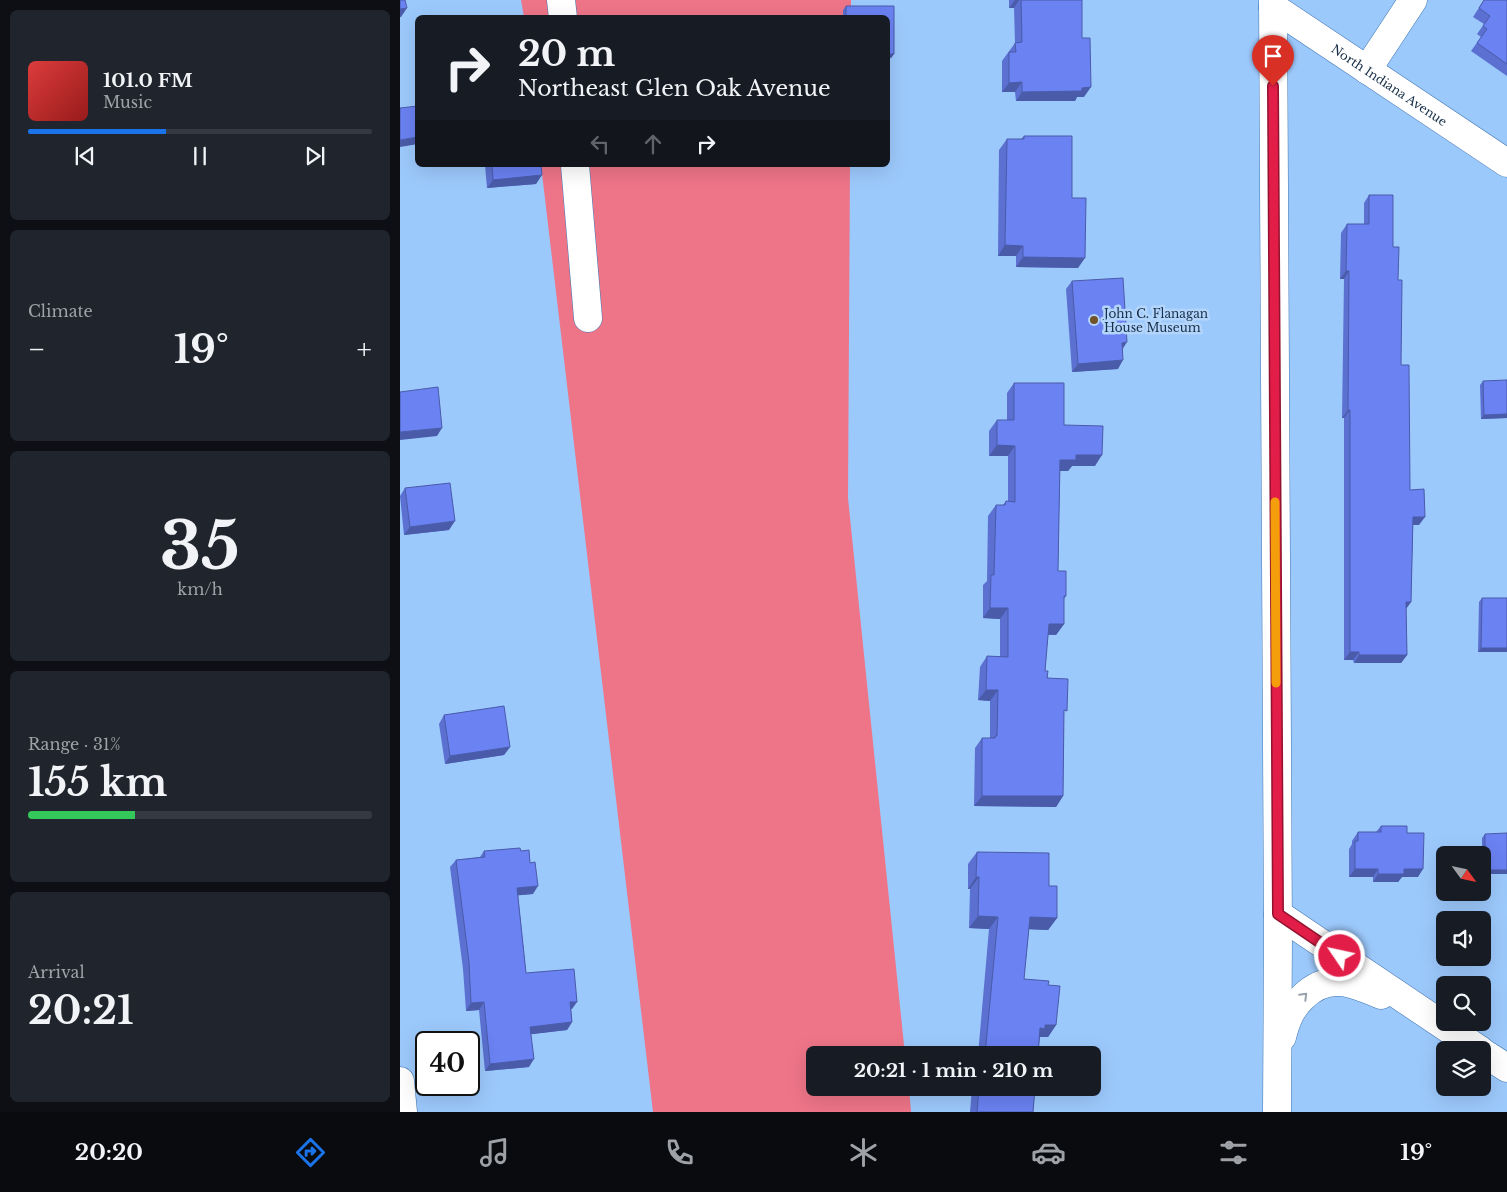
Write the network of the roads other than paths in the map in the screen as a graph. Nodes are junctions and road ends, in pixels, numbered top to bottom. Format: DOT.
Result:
graph roads {
  1 [pos="562,0"];
  2 [pos="1412,0"];
  3 [pos="1272,3"];
  4 [pos="563,15"];
  5 [pos="1367,70"];
  6 [pos="1507,163"];
  7 [pos="575,167"];
  8 [pos="588,318"];
  9 [pos="1278,914"];
  10 [pos="1436,1021"];
  11 [pos="1436,1022"];
  12 [pos="1451,1031"];
  13 [pos="1466,1041"];
  14 [pos="1491,1058"];
  15 [pos="1507,1068"];
  16 [pos="1278,1074"];
  17 [pos="400,1081"];
  18 [pos="404,1112"];
  19 [pos="1277,1112"];
  1 -- 4 [label="street"];
  2 -- 5 [label="street"];
  3 -- 5 [label="street, North Indiana Avenue"];
  3 -- 9 [label="street"];
  5 -- 6 [label="street, North Indiana Avenue"];
  7 -- 8 [label="street"];
  9 -- 10 [label="street"];
  9 -- 16 [label="street"];
  16 -- 11 [label="street, one-way"];
  12 -- 13 [label="street"];
  14 -- 15 [label="street"];
  16 -- 19 [label="street"];
  17 -- 18 [label="street"];
}
